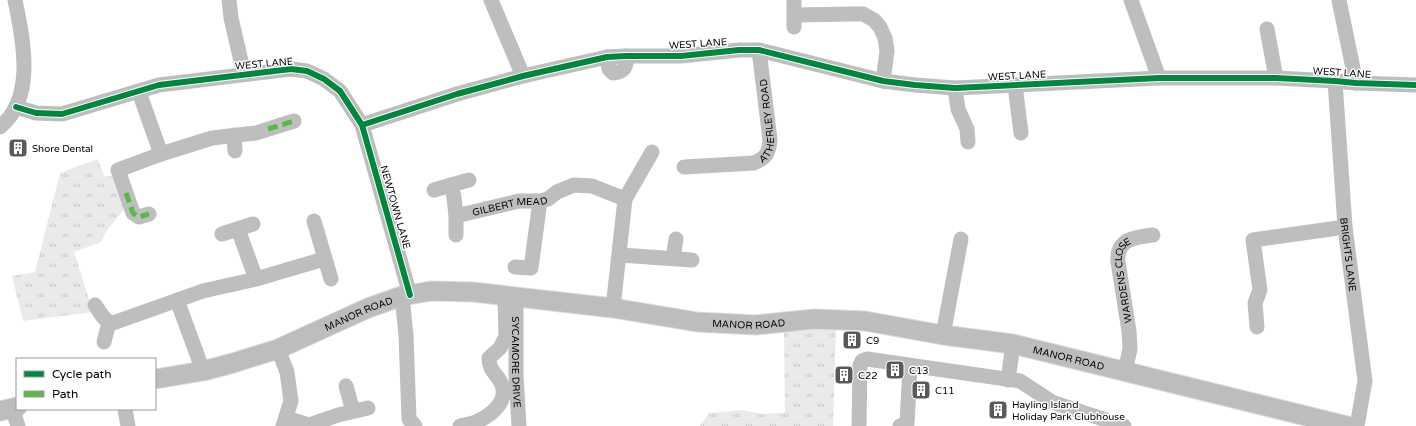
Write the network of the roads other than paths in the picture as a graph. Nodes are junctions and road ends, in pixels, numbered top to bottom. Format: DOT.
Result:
graph roads {
  1 [pos="15,0"];
  2 [pos="229,0"];
  3 [pos="491,0"];
  4 [pos="1131,0"];
  5 [pos="1339,0"];
  6 [pos="794,14"];
  7 [pos="1267,29"];
  8 [pos="759,50"];
  9 [pos="244,74"];
  10 [pos="523,76"];
  11 [pos="1160,78"];
  12 [pos="1276,78"];
  13 [pos="883,80"];
  14 [pos="1334,81"];
  15 [pos="1356,84"];
  16 [pos="1015,85"];
  17 [pos="1416,85"];
  18 [pos="955,88"];
  19 [pos="139,92"];
  20 [pos="16,107"];
  21 [pos="294,121"];
  22 [pos="362,125"];
  23 [pos="0,127"];
  24 [pos="1021,133"];
  25 [pos="234,135"];
  26 [pos="967,142"];
  27 [pos="235,151"];
  28 [pos="652,152"];
  29 [pos="161,154"];
  30 [pos="684,167"];
  31 [pos="469,180"];
  32 [pos="451,185"];
  33 [pos="434,190"];
  34 [pos="625,199"];
  35 [pos="540,201"];
  36 [pos="149,214"];
  37 [pos="456,216"];
  38 [pos="314,221"];
  39 [pos="253,224"];
  40 [pos="1344,227"];
  41 [pos="238,229"];
  42 [pos="222,234"];
  43 [pos="456,234"];
  44 [pos="1153,235"];
  45 [pos="676,239"];
  46 [pos="961,239"];
  47 [pos="620,255"];
  48 [pos="673,258"];
  49 [pos="324,259"];
  50 [pos="692,260"];
  51 [pos="515,267"];
  52 [pos="256,279"];
  53 [pos="331,279"];
  54 [pos="406,295"];
  55 [pos="511,297"];
  56 [pos="177,300"];
  57 [pos="95,305"];
  58 [pos="613,308"];
  59 [pos="109,322"];
  60 [pos="1257,327"];
  61 [pos="942,335"];
  62 [pos="104,342"];
  63 [pos="1013,344"];
  64 [pos="278,349"];
  65 [pos="910,366"];
  66 [pos="203,371"];
  67 [pos="1125,371"];
  68 [pos="156,379"];
  69 [pos="1008,380"];
  70 [pos="346,386"];
  71 [pos="368,408"];
  72 [pos="10,409"];
  73 [pos="125,410"];
  74 [pos="354,411"];
  75 [pos="1091,420"];
  76 [pos="284,422"];
  77 [pos="18,426"];
  78 [pos="128,426"];
  79 [pos="415,426"];
  80 [pos="460,426"];
  81 [pos="519,426"];
  82 [pos="859,426"];
  83 [pos="900,426"];
  84 [pos="1124,426"];
  85 [pos="1347,426"];
  86 [pos="1357,426"];
  1 -- 20 [label="street"];
  2 -- 9 [label="street"];
  3 -- 10 [label="street"];
  4 -- 11 [label="street"];
  5 -- 15 [label="street"];
  6 -- 13 [label="street"];
  7 -- 12 [label="street"];
  8 -- 10 [label="street, WEST LANE"];
  8 -- 13 [label="street, WEST LANE"];
  8 -- 30 [label="street, ATHERLEY ROAD"];
  9 -- 19 [label="street, WEST LANE"];
  9 -- 22 [label="street, WEST LANE"];
  10 -- 22 [label="street, WEST LANE"];
  11 -- 12 [label="street, WEST LANE"];
  11 -- 16 [label="street, WEST LANE"];
  12 -- 14 [label="street, WEST LANE"];
  13 -- 18 [label="street, WEST LANE"];
  14 -- 15 [label="street, WEST LANE"];
  14 -- 40 [label="street, BRIGHTS LANE"];
  15 -- 17 [label="street, WEST LANE"];
  16 -- 18 [label="street, WEST LANE"];
  16 -- 24 [label="street"];
  18 -- 26 [label="street"];
  19 -- 20 [label="street, WEST LANE"];
  19 -- 29 [label="street"];
  20 -- 23 [label="street"];
  21 -- 25 [label="street"];
  22 -- 54 [label="street, NEWTOWN LANE"];
  25 -- 27 [label="street"];
  25 -- 29 [label="street"];
  28 -- 34 [label="street"];
  29 -- 36 [label="street"];
  31 -- 32 [label="street"];
  32 -- 33 [label="street"];
  32 -- 37 [label="street"];
  34 -- 35 [label="street, GILBERT MEAD"];
  34 -- 47 [label="street"];
  35 -- 37 [label="street, GILBERT MEAD"];
  35 -- 51 [label="street"];
  37 -- 43 [label="street"];
  38 -- 49 [label="street"];
  39 -- 41 [label="street"];
  40 -- 60 [label="street"];
  40 -- 86 [label="street, BRIGHTS LANE"];
  41 -- 42 [label="street"];
  41 -- 52 [label="street"];
  44 -- 67 [label="street, WARDENS CLOSE"];
  45 -- 48 [label="street"];
  46 -- 61 [label="street"];
  47 -- 48 [label="street"];
  47 -- 58 [label="street"];
  48 -- 50 [label="street"];
  49 -- 52 [label="street"];
  49 -- 53 [label="street"];
  52 -- 56 [label="street"];
  54 -- 55 [label="main road, MANOR ROAD"];
  54 -- 64 [label="main road, MANOR ROAD"];
  54 -- 79 [label="street, NEWTOWN LANE"];
  55 -- 58 [label="main road, MANOR ROAD"];
  55 -- 80 [label="street"];
  55 -- 81 [label="street, SYCAMORE DRIVE"];
  56 -- 59 [label="street"];
  56 -- 66 [label="street"];
  57 -- 59 [label="street"];
  58 -- 61 [label="main road, MANOR ROAD"];
  59 -- 62 [label="street"];
  61 -- 63 [label="main road, MANOR ROAD"];
  63 -- 67 [label="main road, MANOR ROAD"];
  63 -- 69 [label="street"];
  64 -- 66 [label="main road, MANOR ROAD"];
  64 -- 76 [label="street"];
  65 -- 69 [label="street"];
  65 -- 82 [label="street"];
  65 -- 83 [label="street"];
  66 -- 68 [label="main road, MANOR ROAD"];
  67 -- 85 [label="main road, MANOR ROAD"];
  69 -- 75 [label="street"];
  70 -- 74 [label="street"];
  71 -- 74 [label="street"];
  72 -- 77 [label="street"];
  73 -- 78 [label="street"];
  74 -- 76 [label="street"];
  75 -- 84 [label="street"];
}
